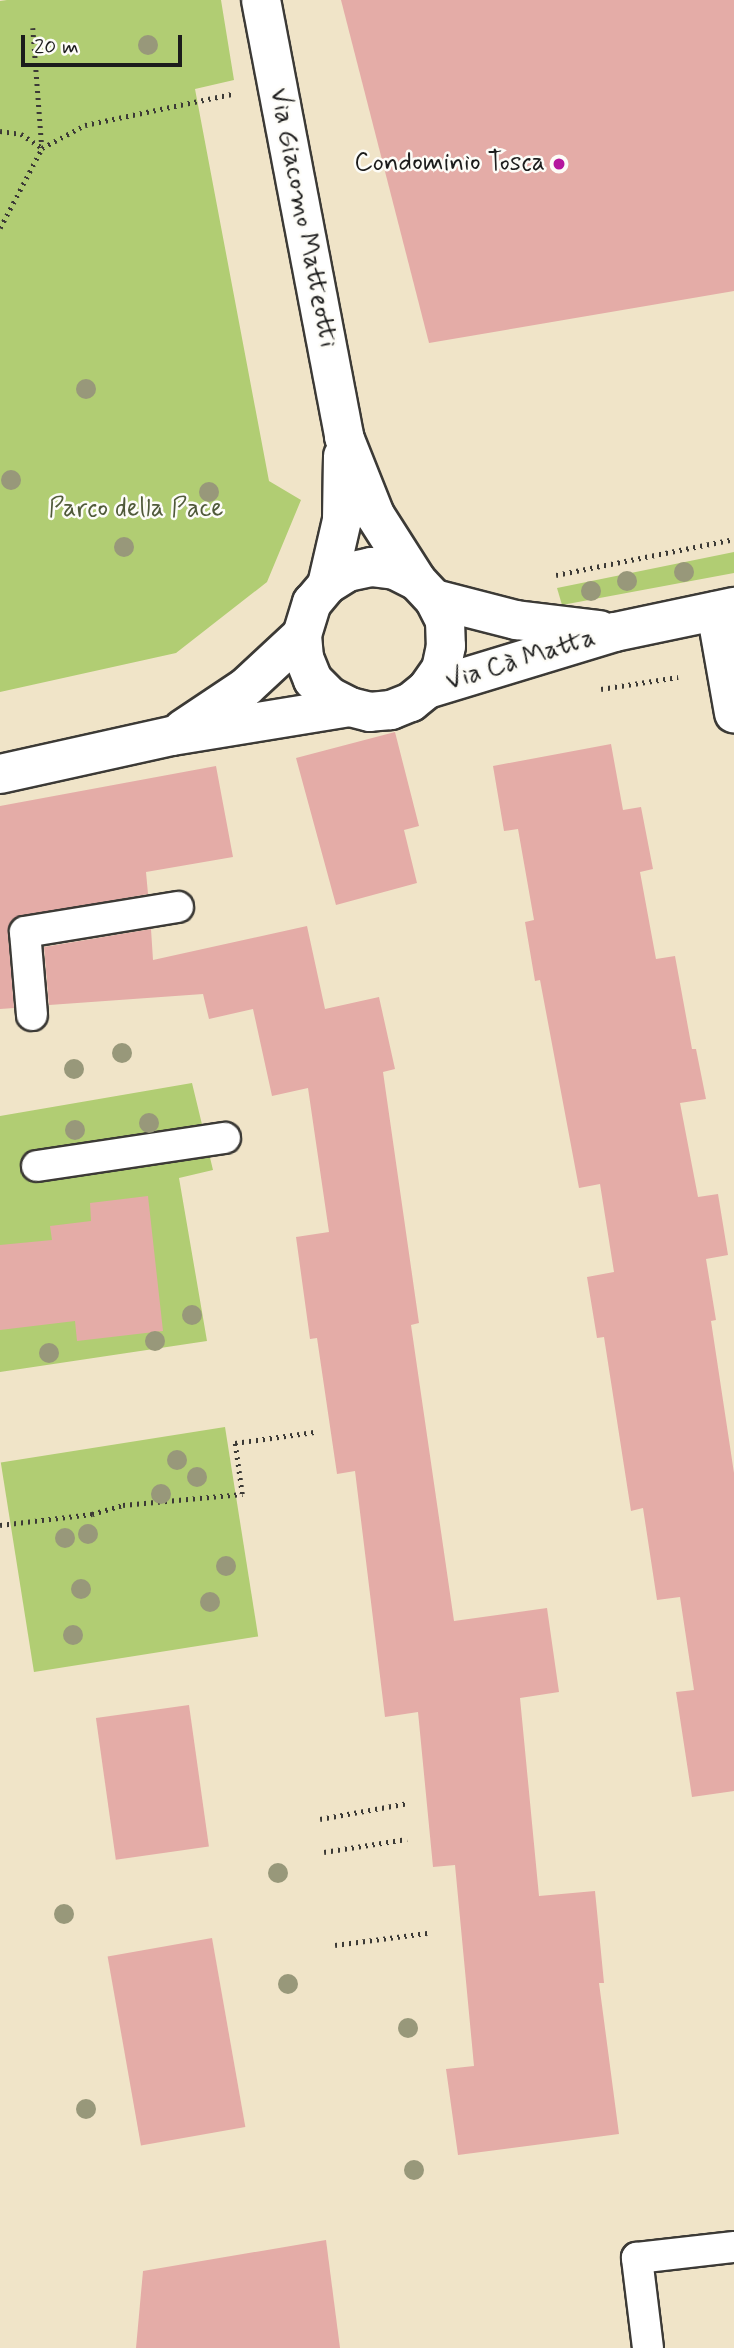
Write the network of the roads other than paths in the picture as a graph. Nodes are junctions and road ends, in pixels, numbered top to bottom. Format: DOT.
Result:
graph roads {
  1 [pos="261,0"];
  2 [pos="344,437"];
  3 [pos="327,585"];
  4 [pos="426,590"];
  5 [pos="725,609"];
  6 [pos="615,632"];
  7 [pos="302,635"];
  8 [pos="427,690"];
  9 [pos="350,707"];
  10 [pos="734,713"];
  11 [pos="172,736"];
  12 [pos="0,774"];
  13 [pos="178,907"];
  14 [pos="32,1015"];
  15 [pos="225,1138"];
  16 [pos="37,1166"];
  17 [pos="734,2247"];
  18 [pos="648,2348"];
  1 -- 2 [label="street, Via Giacomo Matteotti"];
  2 -- 3 [label="street, Via Giacomo Matteotti"];
  2 -- 4 [label="street, Via Giacomo Matteotti"];
  3 -- 4 [label="street"];
  3 -- 7 [label="street, Via Giacomo Matteotti"];
  4 -- 6 [label="street, Via Cà Matta"];
  4 -- 8 [label="street, Via Giacomo Matteotti"];
  5 -- 6 [label="street, Via Cà Matta"];
  5 -- 10 [label="street"];
  6 -- 8 [label="street, Via Cà Matta"];
  7 -- 9 [label="street, Via Giacomo Matteotti"];
  7 -- 11 [label="street, Via Giacomo Matteotti"];
  8 -- 9 [label="street, Via Giacomo Matteotti"];
  9 -- 11 [label="street, Via Giacomo Matteotti"];
  11 -- 12 [label="street, Via Giacomo Matteotti"];
  13 -- 14 [label="lane"];
  15 -- 16 [label="lane"];
  17 -- 18 [label="lane"];
}
